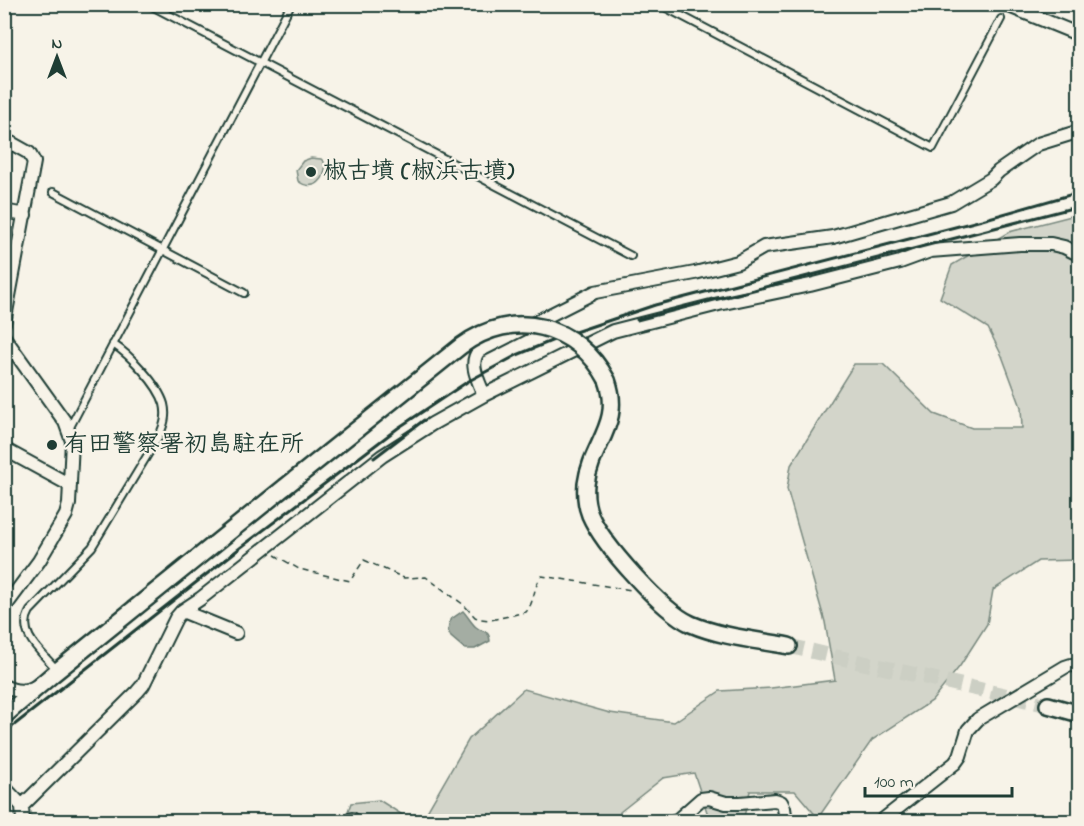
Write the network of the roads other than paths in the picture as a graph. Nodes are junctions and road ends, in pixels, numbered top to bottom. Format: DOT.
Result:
graph roads {
  1 [pos="148,4"];
  2 [pos="291,4"];
  3 [pos="659,4"];
  4 [pos="1004,4"];
  5 [pos="1001,19"];
  6 [pos="1080,35"];
  7 [pos="260,63"];
  8 [pos="1080,131"];
  9 [pos="4,139"];
  10 [pos="53,192"];
  11 [pos="4,211"];
  12 [pos="26,215"];
  13 [pos="162,250"];
  14 [pos="1080,255"];
  15 [pos="631,256"];
  16 [pos="244,293"];
  17 [pos="4,322"];
  18 [pos="4,337"];
  19 [pos="113,344"];
  20 [pos="484,395"];
  21 [pos="69,430"];
  22 [pos="7,455"];
  23 [pos="69,485"];
  24 [pos="4,608"];
  25 [pos="182,611"];
  26 [pos="236,633"];
  27 [pos="789,646"];
  28 [pos="1080,666"];
  29 [pos="55,673"];
  30 [pos="4,686"];
  31 [pos="1048,705"];
  32 [pos="1080,714"];
  33 [pos="4,716"];
  34 [pos="4,787"];
  35 [pos="20,816"];
  36 [pos="33,822"];
  37 [pos="675,822"];
  38 [pos="786,822"];
  39 [pos="880,822"];
  1 -- 7 [label="lane"];
  2 -- 7 [label="lane"];
  3 -- 5 [label="lane"];
  4 -- 6 [label="street"];
  7 -- 13 [label="lane"];
  7 -- 15 [label="lane"];
  8 -- 20 [label="street"];
  9 -- 12 [label="street"];
  10 -- 13 [label="lane"];
  11 -- 12 [label="street"];
  12 -- 17 [label="street"];
  13 -- 16 [label="lane"];
  13 -- 19 [label="lane"];
  14 -- 20 [label="street"];
  18 -- 21 [label="street"];
  19 -- 21 [label="lane"];
  19 -- 29 [label="lane"];
  20 -- 25 [label="street"];
  21 -- 23 [label="street"];
  22 -- 23 [label="street"];
  23 -- 24 [label="street"];
  25 -- 26 [label="street"];
  25 -- 35 [label="street"];
  27 -- 29 [label="street, bridge"];
  28 -- 39 [label="street"];
  29 -- 30 [label="street"];
  29 -- 33 [label="street"];
  31 -- 32 [label="street"];
  34 -- 35 [label="street"];
  35 -- 36 [label="street"];
  37 -- 38 [label="street"];
}
